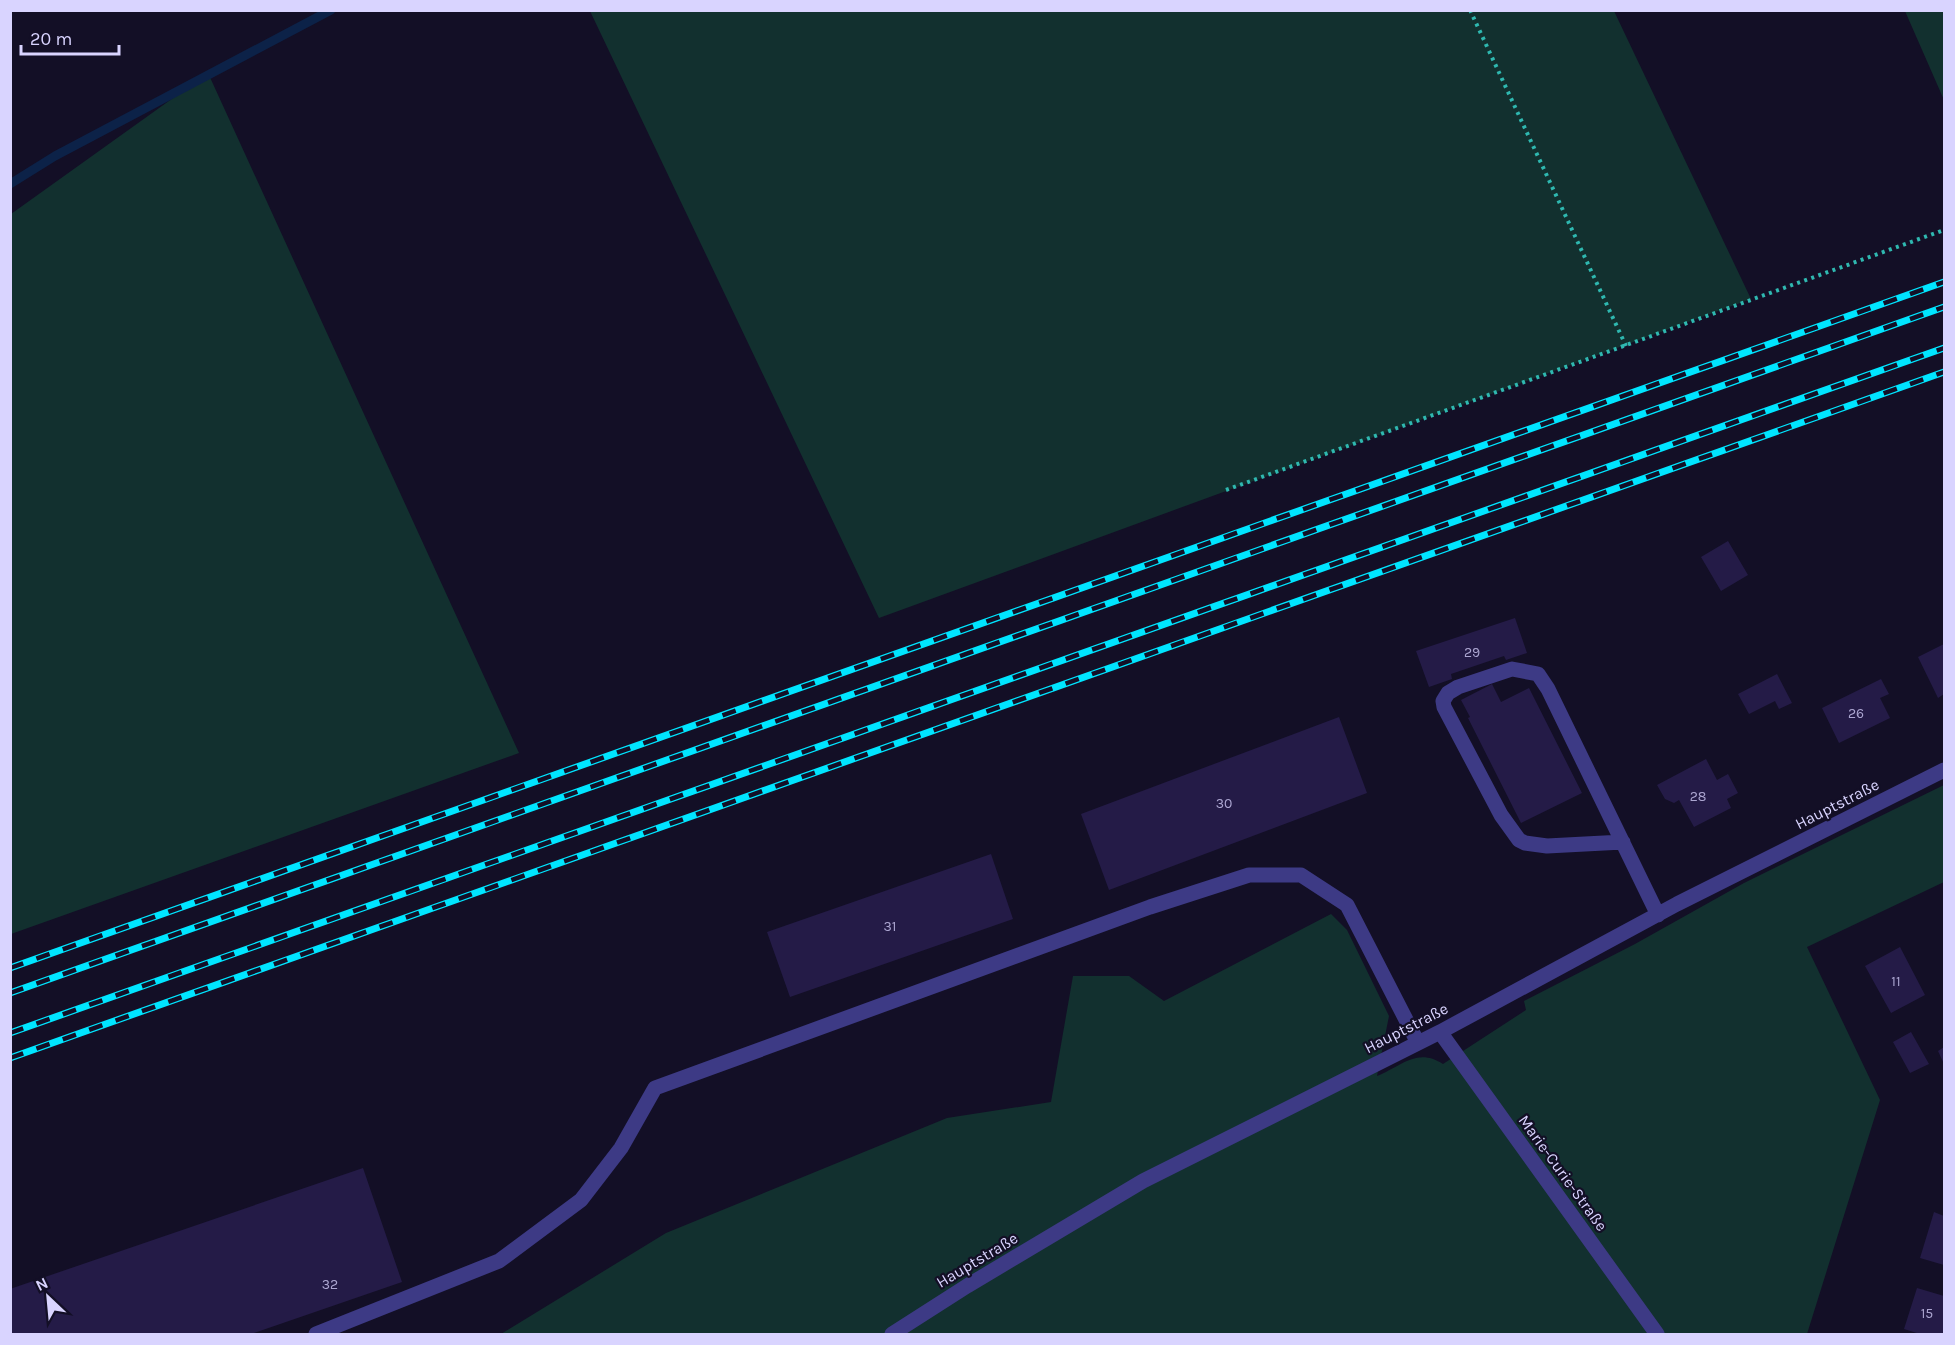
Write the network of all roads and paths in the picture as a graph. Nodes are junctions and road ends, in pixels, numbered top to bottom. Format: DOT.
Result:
graph roads {
  1 [pos="1470,10"];
  2 [pos="1944,230"];
  3 [pos="1626,346"];
  4 [pos="1226,490"];
  5 [pos="1944,770"];
  6 [pos="1623,842"];
  7 [pos="1658,915"];
  8 [pos="1440,1032"];
  9 [pos="1418,1043"];
  10 [pos="316,1335"];
  11 [pos="892,1335"];
  12 [pos="1657,1335"];
  1 -- 3 [label="path"];
  2 -- 3 [label="path"];
  3 -- 4 [label="path"];
  5 -- 7 [label="street, Hauptstraße"];
  6 -- 6 [label="street"];
  6 -- 7 [label="street"];
  7 -- 8 [label="street, Hauptstraße"];
  8 -- 9 [label="street, Hauptstraße"];
  8 -- 12 [label="street, Marie-Curie-Straße"];
  9 -- 10 [label="street"];
  9 -- 11 [label="street, Hauptstraße"];
}
